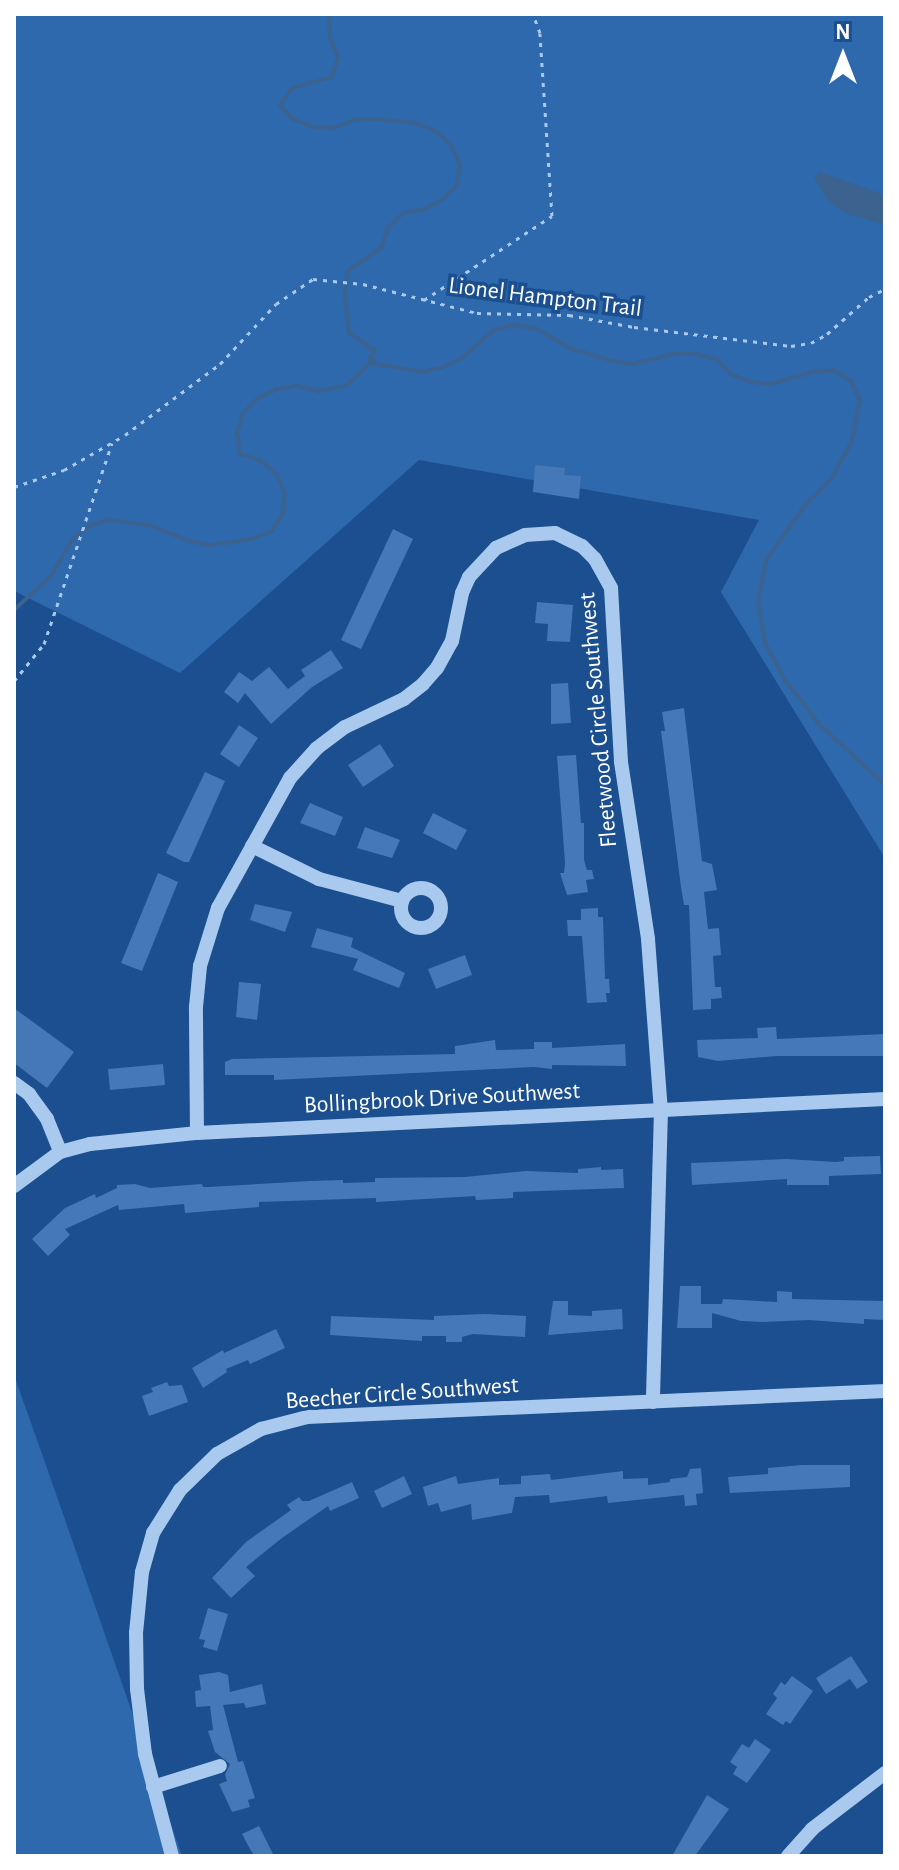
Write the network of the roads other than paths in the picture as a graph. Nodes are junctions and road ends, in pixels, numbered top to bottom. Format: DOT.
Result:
graph roads {
  1 [pos="252,846"];
  2 [pos="402,901"];
  3 [pos="14,1083"];
  4 [pos="885,1099"];
  5 [pos="661,1110"];
  6 [pos="197,1133"];
  7 [pos="60,1152"];
  8 [pos="14,1186"];
  9 [pos="885,1391"];
  10 [pos="653,1402"];
  11 [pos="220,1766"];
  12 [pos="885,1773"];
  13 [pos="153,1787"];
  14 [pos="172,1856"];
  15 [pos="788,1856"];
  1 -- 2 [label="street"];
  1 -- 5 [label="street, Fleetwood Circle Southwest"];
  1 -- 6 [label="street, Fleetwood Circle Southwest"];
  3 -- 7 [label="street"];
  4 -- 5 [label="street, Bollingbrook Drive Southwest"];
  5 -- 6 [label="street, Bollingbrook Drive Southwest"];
  5 -- 10 [label="street, Fleetwood Circle Southwest"];
  6 -- 7 [label="street, Bollingbrook Drive Southwest"];
  7 -- 8 [label="street, Bollingbrook Drive Southwest"];
  9 -- 10 [label="street, Beecher Circle Southwest"];
  10 -- 13 [label="street, Beecher Circle Southwest"];
  11 -- 13 [label="street"];
  12 -- 15 [label="street"];
  13 -- 14 [label="street, Beecher Circle Southwest"];
}
